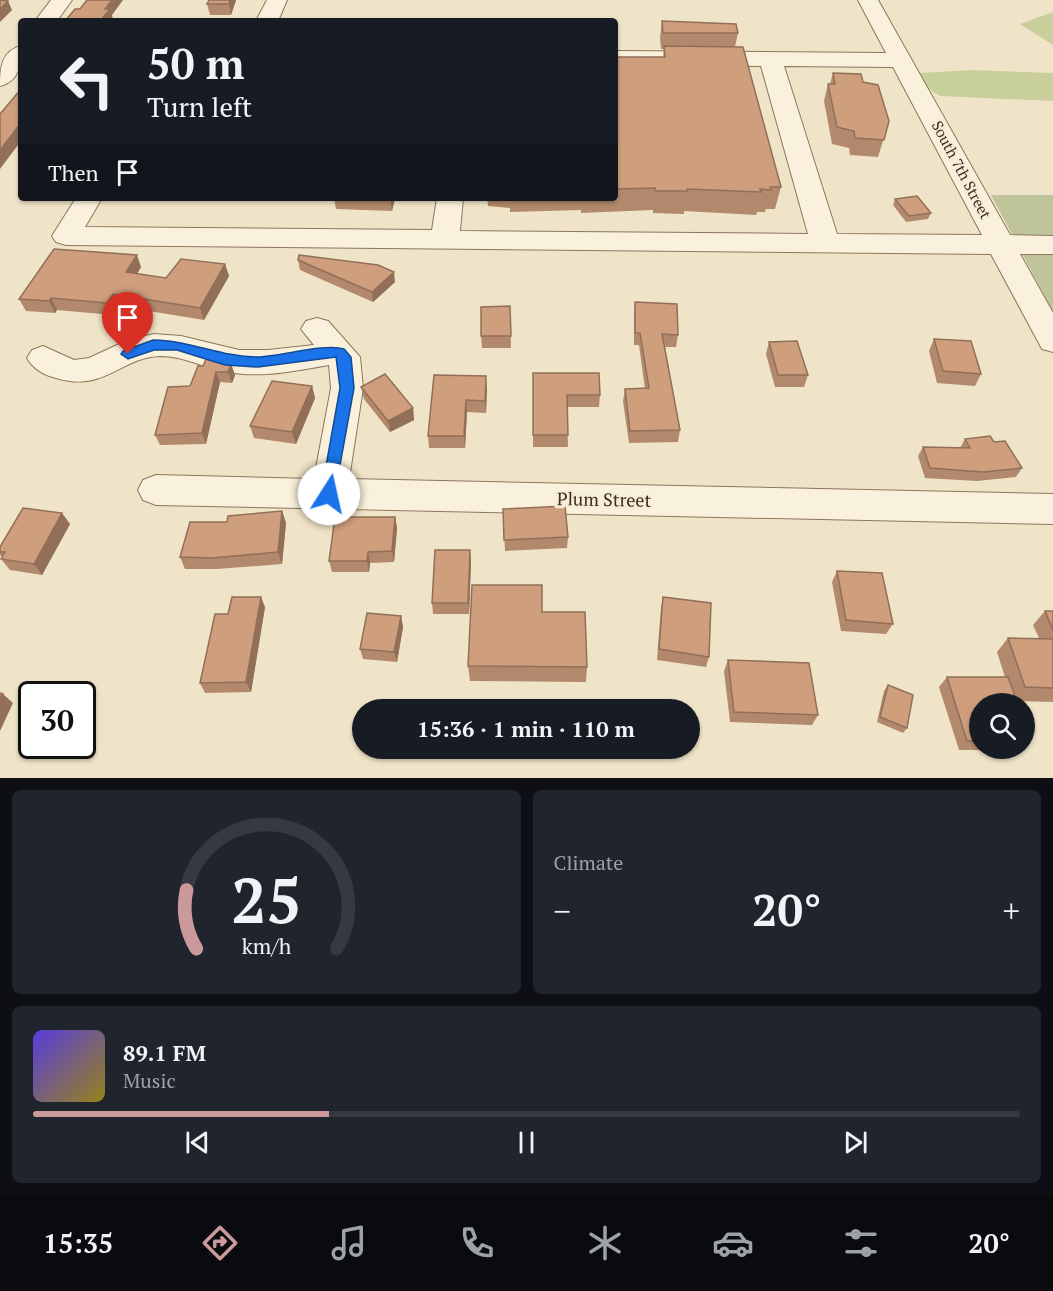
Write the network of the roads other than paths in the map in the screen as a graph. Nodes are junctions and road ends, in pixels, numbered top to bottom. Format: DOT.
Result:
graph roads {
  1 [pos="62,0"];
  2 [pos="277,0"];
  3 [pos="868,0"];
  4 [pos="48,18"];
  5 [pos="268,18"];
  6 [pos="18,57"];
  7 [pos="618,58"];
  8 [pos="770,59"];
  9 [pos="901,60"];
  10 [pos="0,80"];
  11 [pos="87,201"];
  12 [pos="450,201"];
  13 [pos="445,239"];
  14 [pos="825,242"];
  15 [pos="1000,243"];
  16 [pos="1053,245"];
  17 [pos="1053,341"];
  18 [pos="43,358"];
  19 [pos="156,490"];
  20 [pos="329,494"];
  21 [pos="1053,509"];
  1 -- 4 [label="street"];
  2 -- 5 [label="street"];
  3 -- 9 [label="street, South 7th Street"];
  6 -- 10 [label="street"];
  7 -- 8 [label="street"];
  8 -- 9 [label="street"];
  8 -- 14 [label="street"];
  9 -- 15 [label="street, South 7th Street"];
  11 -- 13 [label="street"];
  12 -- 13 [label="street"];
  13 -- 14 [label="street"];
  14 -- 15 [label="street"];
  15 -- 16 [label="street"];
  15 -- 17 [label="street, South 7th Street"];
  18 -- 20 [label="street"];
  19 -- 20 [label="street, Plum Street"];
  20 -- 21 [label="street, Plum Street"];
}
